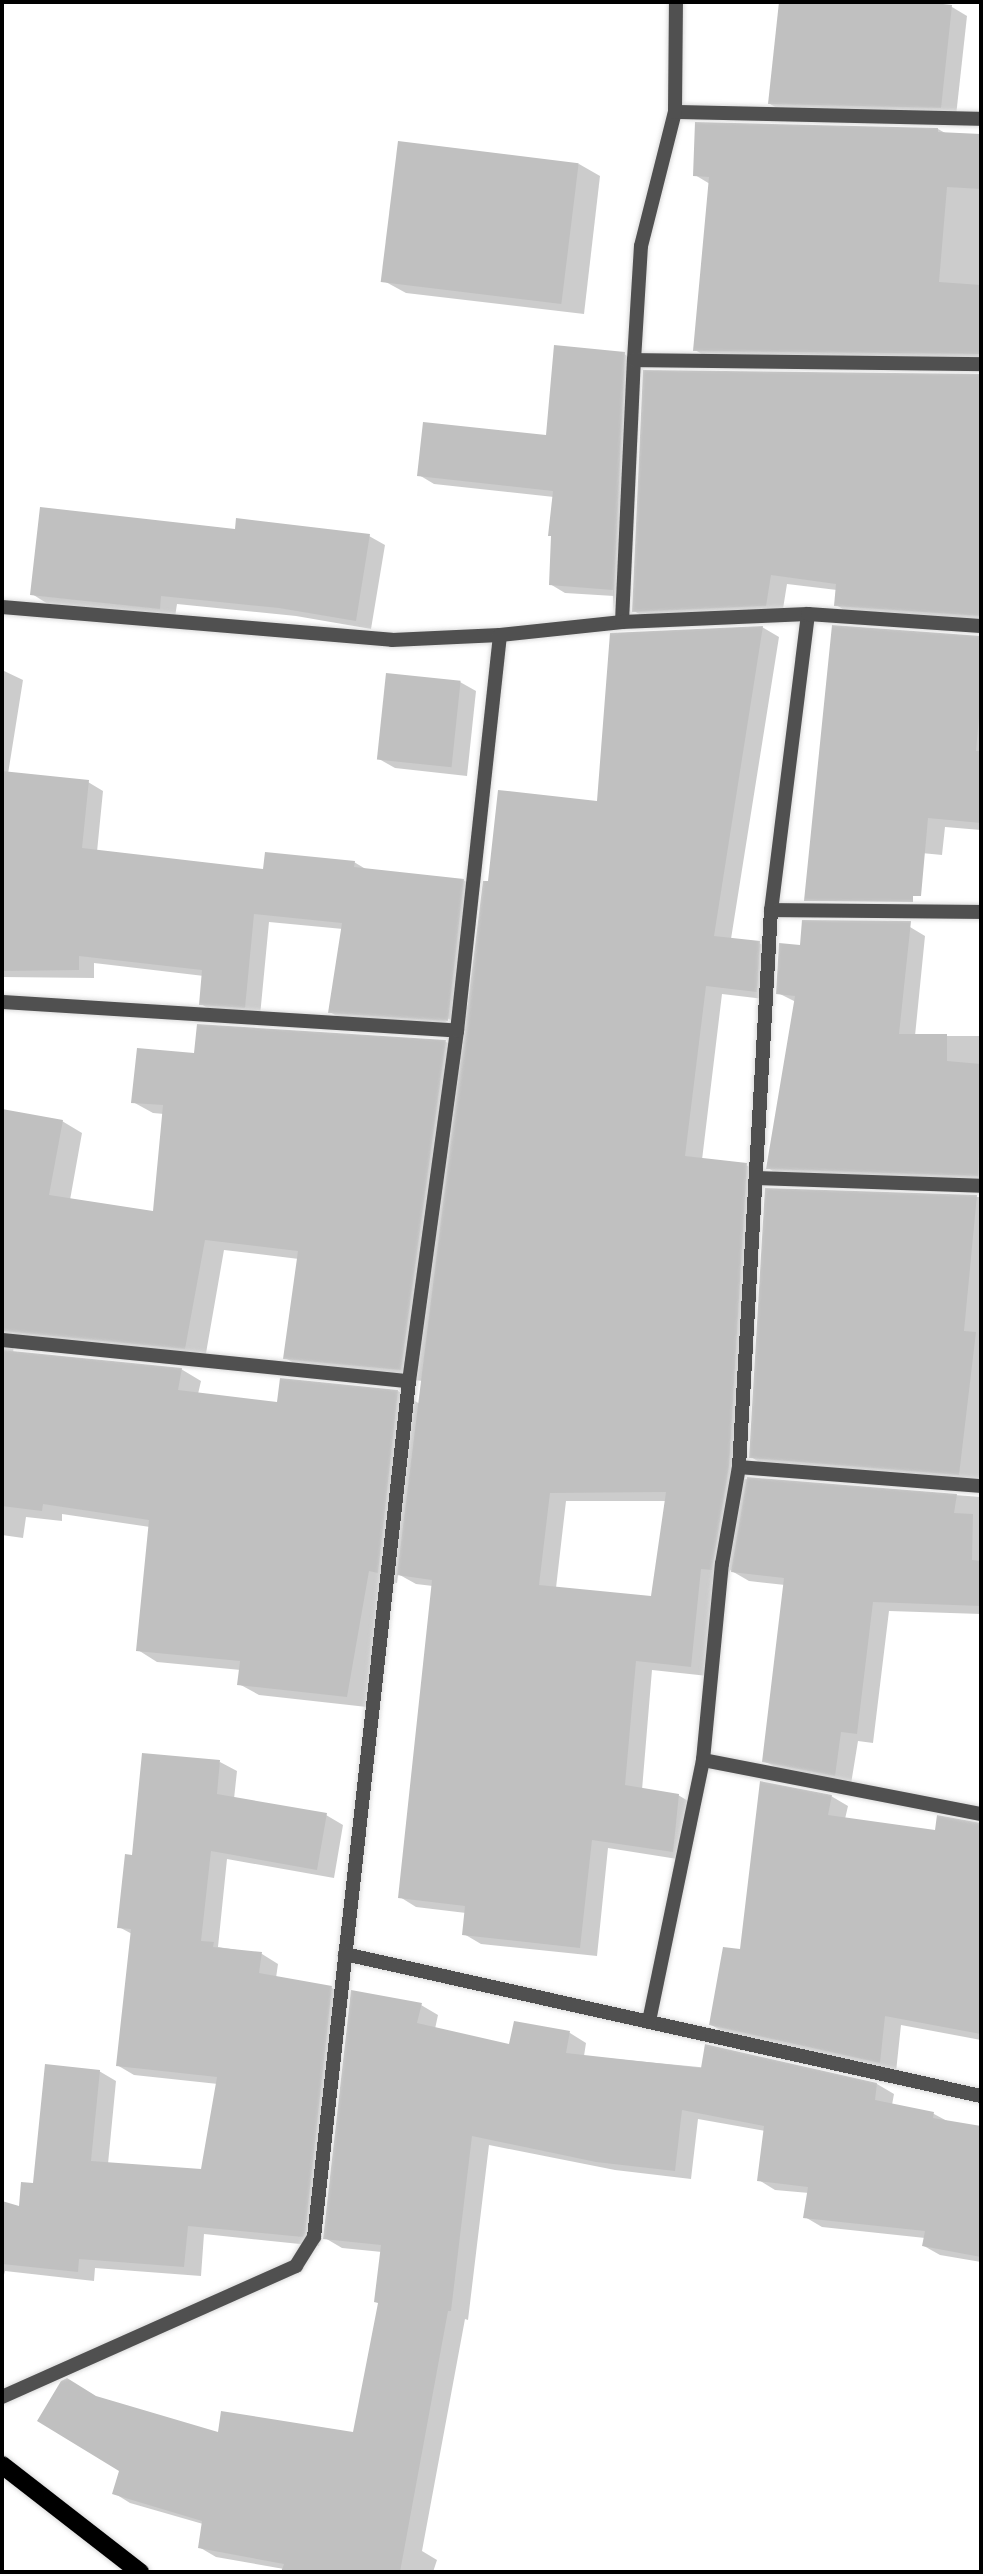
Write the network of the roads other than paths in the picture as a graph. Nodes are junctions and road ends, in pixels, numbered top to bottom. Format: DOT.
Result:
graph roads {
  1 [pos="676,2"];
  2 [pos="675,113"];
  3 [pos="981,119"];
  4 [pos="634,360"];
  5 [pos="981,364"];
  6 [pos="2,607"];
  7 [pos="808,614"];
  8 [pos="622,622"];
  9 [pos="981,626"];
  10 [pos="500,635"];
  11 [pos="771,910"];
  12 [pos="981,912"];
  13 [pos="2,1002"];
  14 [pos="457,1031"];
  15 [pos="756,1178"];
  16 [pos="981,1186"];
  17 [pos="2,1340"];
  18 [pos="409,1381"];
  19 [pos="738,1467"];
  20 [pos="981,1486"];
  21 [pos="703,1760"];
  22 [pos="981,1815"];
  23 [pos="345,1954"];
  24 [pos="649,2021"];
  25 [pos="981,2096"];
  26 [pos="2,2397"];
  27 [pos="2,2465"];
  28 [pos="141,2572"];
  1 -- 2 [label="street"];
  2 -- 3 [label="street"];
  2 -- 4 [label="street"];
  4 -- 5 [label="street"];
  4 -- 8 [label="street"];
  6 -- 10 [label="street"];
  7 -- 8 [label="street"];
  7 -- 9 [label="street"];
  7 -- 11 [label="street"];
  8 -- 10 [label="street"];
  10 -- 14 [label="street"];
  11 -- 12 [label="street"];
  11 -- 15 [label="street"];
  13 -- 14 [label="street"];
  14 -- 18 [label="street"];
  15 -- 16 [label="street"];
  15 -- 19 [label="street"];
  17 -- 18 [label="street"];
  18 -- 23 [label="street"];
  19 -- 20 [label="street"];
  19 -- 21 [label="street"];
  21 -- 22 [label="street"];
  21 -- 24 [label="street"];
  23 -- 24 [label="street"];
  23 -- 26 [label="street"];
  24 -- 25 [label="street"];
  27 -- 28 [label="main road"];
}
